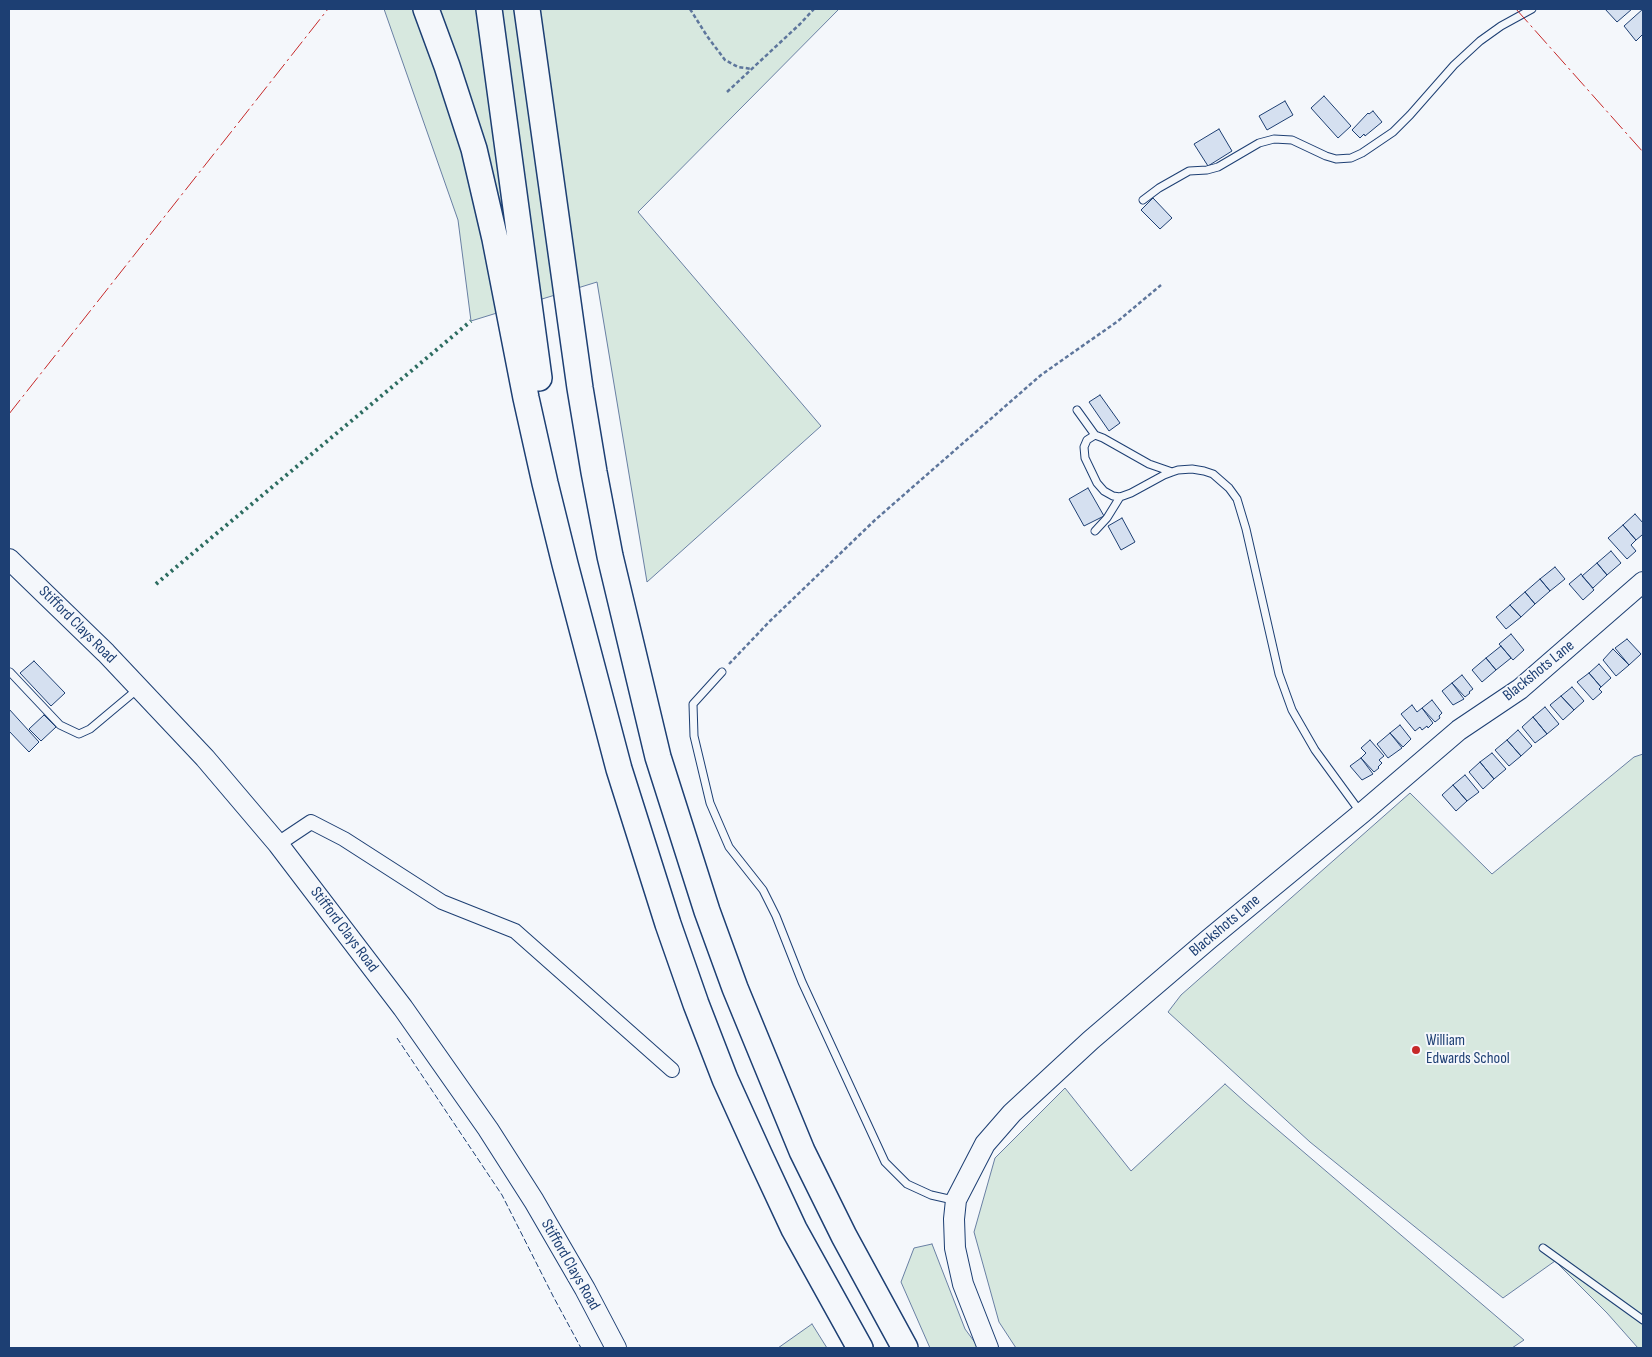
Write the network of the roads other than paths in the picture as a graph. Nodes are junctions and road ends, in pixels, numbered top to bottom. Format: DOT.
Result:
graph roads {
  1 [pos="426,9"];
  2 [pos="489,9"];
  3 [pos="528,9"];
  4 [pos="1532,9"];
  5 [pos="1143,200"];
  6 [pos="1077,410"];
  7 [pos="1095,435"];
  8 [pos="1172,472"];
  9 [pos="1120,498"];
  10 [pos="1095,531"];
  11 [pos="9,558"];
  12 [pos="1643,582"];
  13 [pos="590,658"];
  14 [pos="10,672"];
  15 [pos="722,672"];
  16 [pos="139,688"];
  17 [pos="1362,813"];
  18 [pos="278,844"];
  19 [pos="672,1070"];
  20 [pos="956,1200"];
  21 [pos="1544,1248"];
  22 [pos="1643,1320"];
  23 [pos="616,1348"];
  24 [pos="860,1348"];
  25 [pos="905,1348"];
  26 [pos="988,1348"];
  1 -- 13 [label="highway"];
  2 -- 13 [label="highway"];
  3 -- 25 [label="highway"];
  4 -- 5 [label="lane"];
  6 -- 7 [label="lane"];
  7 -- 8 [label="lane"];
  7 -- 9 [label="lane"];
  8 -- 9 [label="lane"];
  8 -- 17 [label="lane"];
  9 -- 10 [label="lane"];
  11 -- 16 [label="street, Stifford Clays Road"];
  12 -- 17 [label="street, Blackshots Lane"];
  13 -- 24 [label="highway"];
  14 -- 16 [label="lane"];
  15 -- 20 [label="lane"];
  16 -- 18 [label="street, Stifford Clays Road"];
  17 -- 20 [label="street, Blackshots Lane"];
  18 -- 19 [label="street"];
  18 -- 23 [label="street, Stifford Clays Road"];
  20 -- 26 [label="street, Blackshots Lane"];
  21 -- 22 [label="lane"];
}
